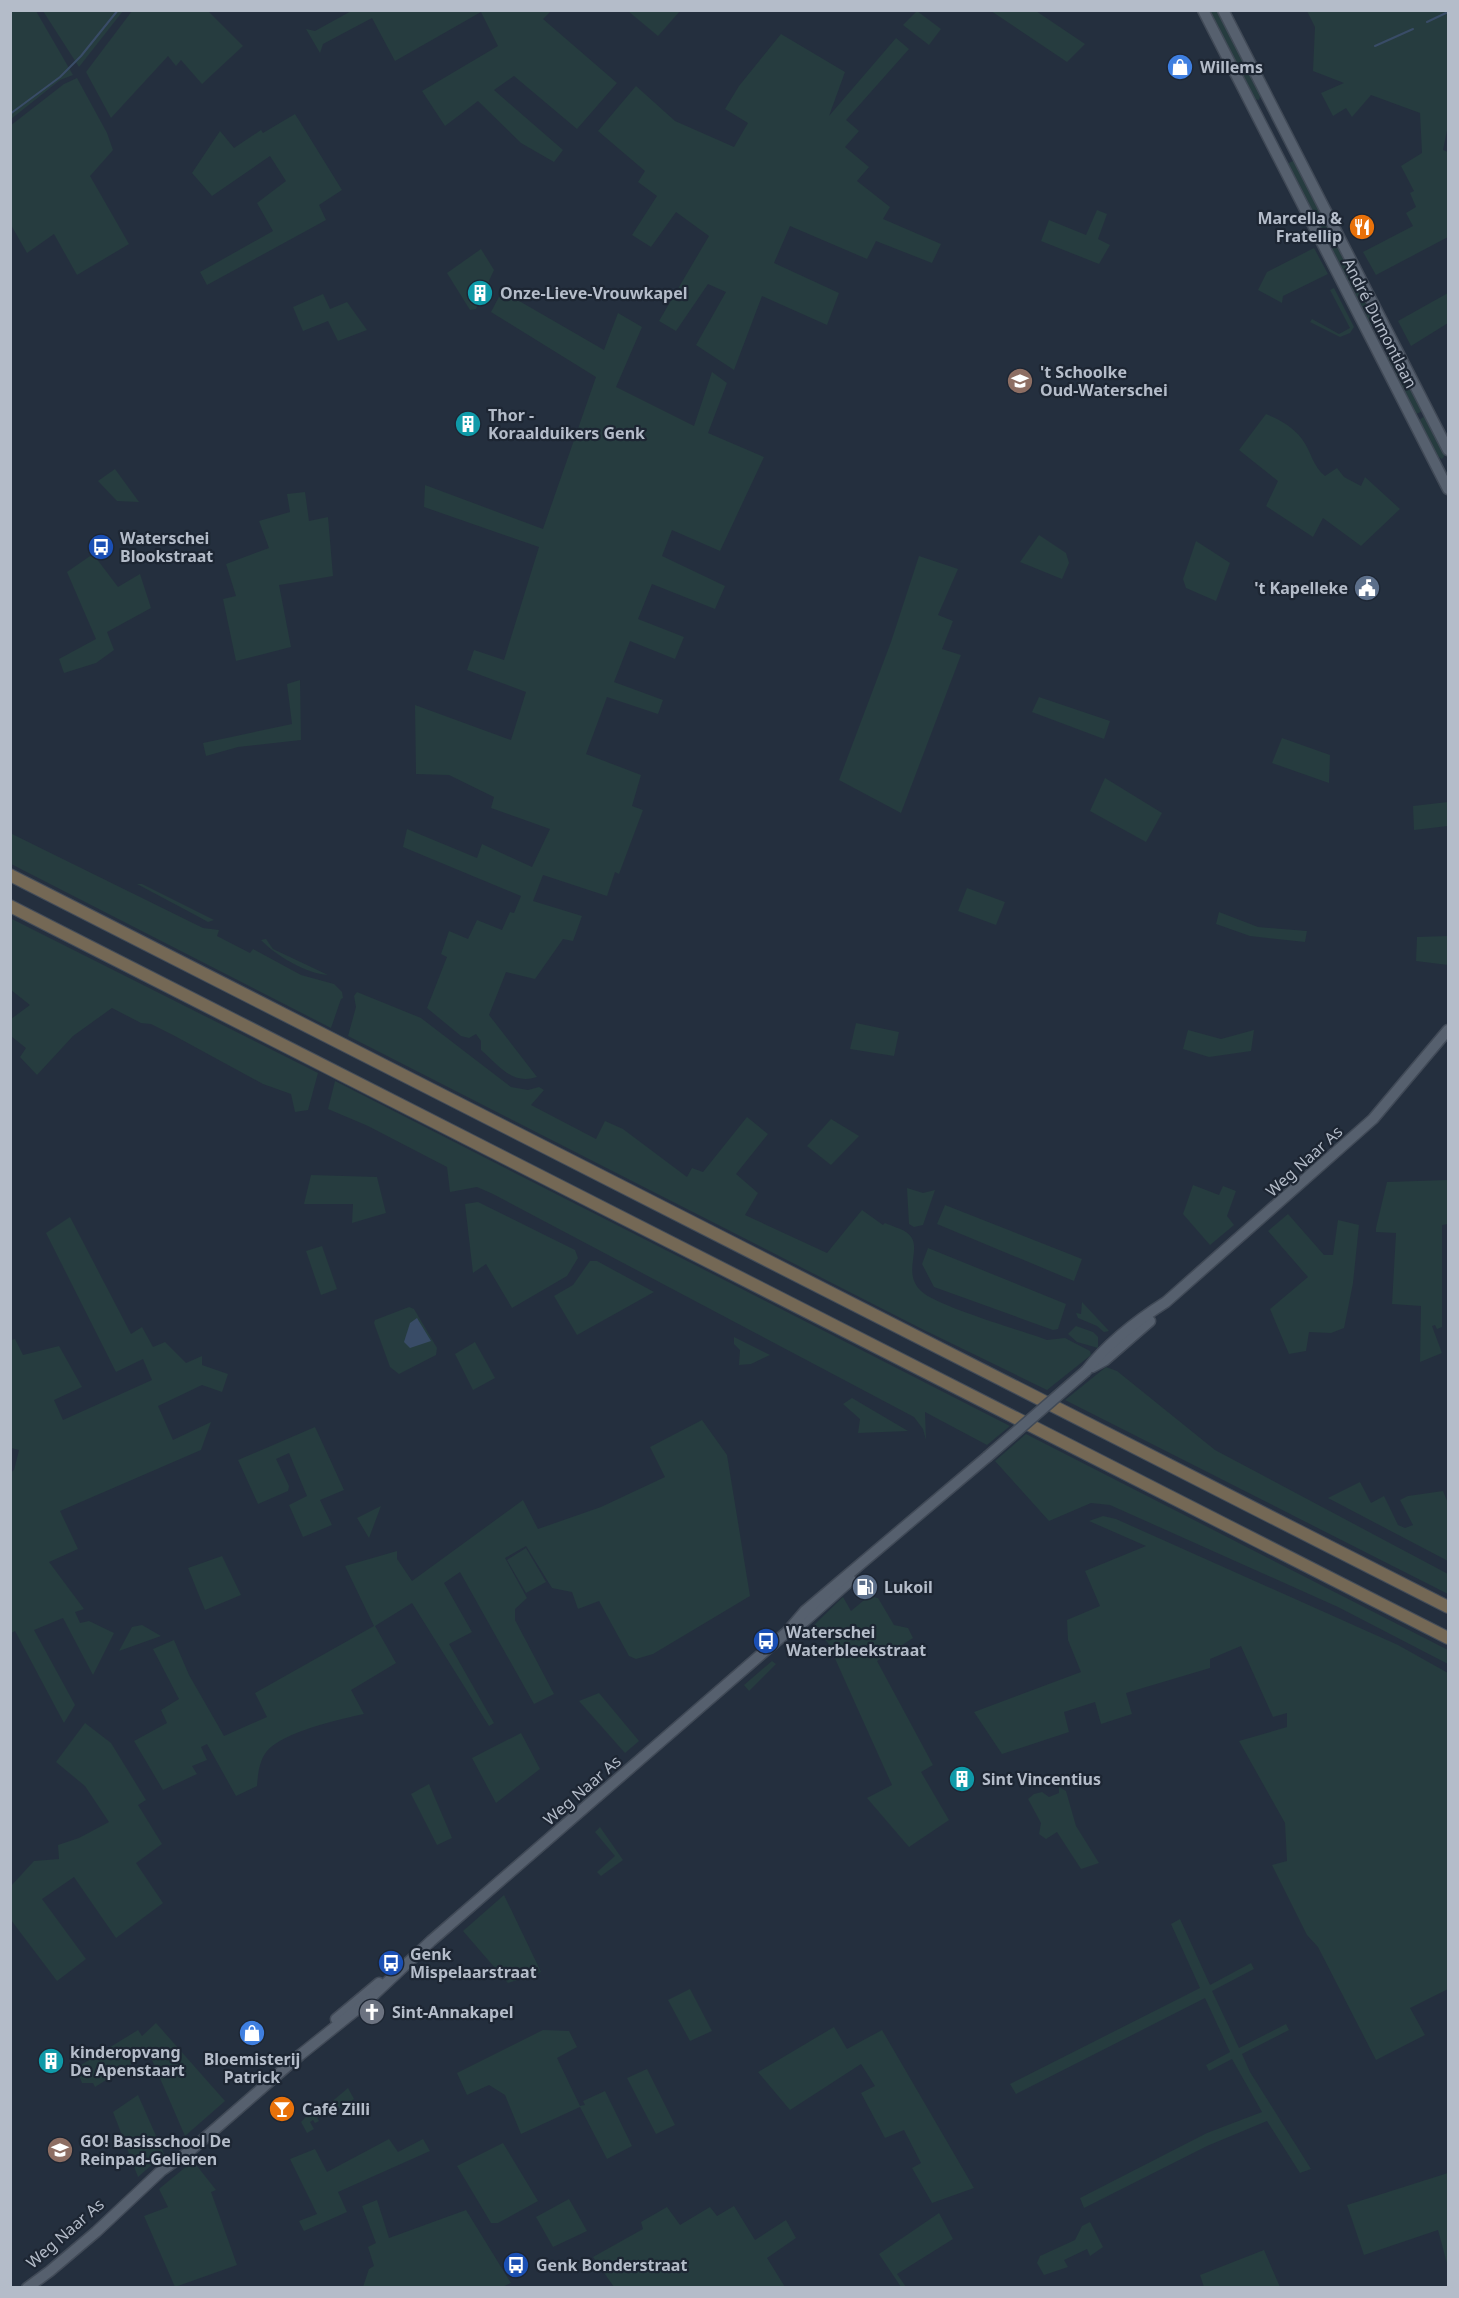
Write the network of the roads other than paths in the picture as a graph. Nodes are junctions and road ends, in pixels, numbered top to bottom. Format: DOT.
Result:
graph roads {
  1 [pos="1203,10"];
  2 [pos="1223,10"];
  3 [pos="1449,450"];
  4 [pos="1449,489"];
  5 [pos="10,875"];
  6 [pos="10,906"];
  7 [pos="1449,1030"];
  8 [pos="1449,1607"];
  9 [pos="1449,1638"];
  10 [pos="29,2285"];
  1 -- 4 [label="main road, André Dumontlaan"];
  2 -- 3 [label="main road, André Dumontlaan"];
  5 -- 8 [label="highway"];
  6 -- 9 [label="highway"];
  7 -- 10 [label="main road, Weg Naar As, bridge"];
}
